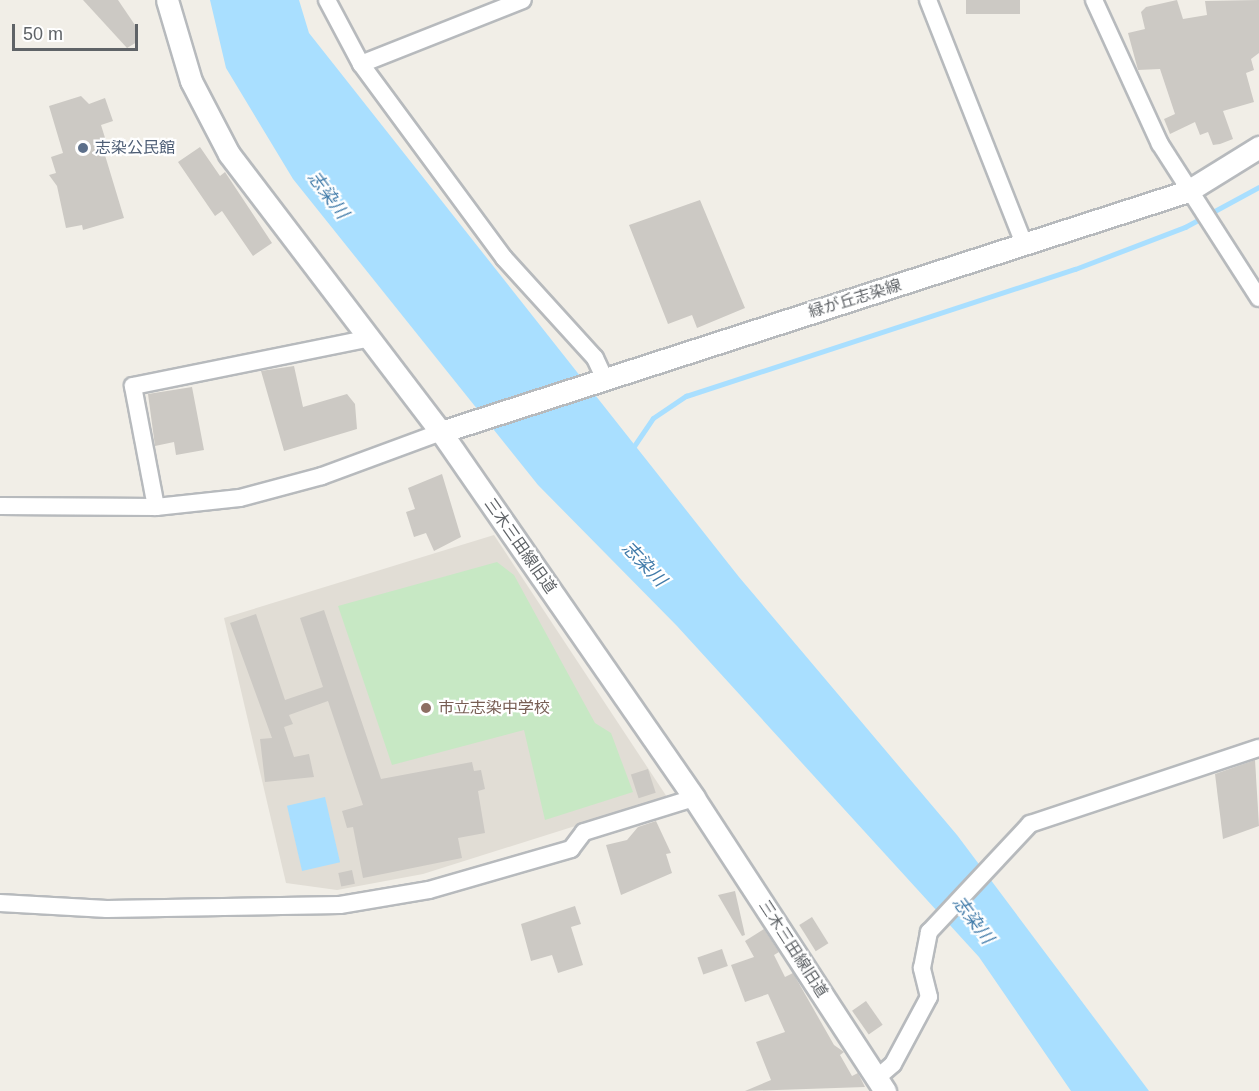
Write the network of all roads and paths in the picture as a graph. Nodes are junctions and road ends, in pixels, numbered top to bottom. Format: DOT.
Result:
graph roads {
  1 [pos="167,0"];
  2 [pos="327,0"];
  3 [pos="523,0"];
  4 [pos="928,0"];
  5 [pos="1094,0"];
  6 [pos="361,64"];
  7 [pos="1259,147"];
  8 [pos="1188,191"];
  9 [pos="1025,246"];
  10 [pos="1259,298"];
  11 [pos="367,339"];
  12 [pos="605,380"];
  13 [pos="441,432"];
  14 [pos="0,506"];
  15 [pos="156,507"];
  16 [pos="1259,748"];
  17 [pos="694,798"];
  18 [pos="0,903"];
  19 [pos="881,1085"];
  1 -- 11 [label="street, 三木三田線旧道"];
  2 -- 6 [label="street"];
  3 -- 6 [label="street"];
  4 -- 9 [label="street"];
  5 -- 8 [label="street"];
  6 -- 12 [label="street"];
  7 -- 8 [label="street, 緑が丘志染線"];
  8 -- 9 [label="street, 緑が丘志染線"];
  8 -- 10 [label="street"];
  9 -- 12 [label="street, 緑が丘志染線"];
  11 -- 13 [label="street, 三木三田線旧道"];
  11 -- 15 [label="street"];
  12 -- 13 [label="street, 緑が丘志染線"];
  13 -- 15 [label="street"];
  13 -- 17 [label="street, 三木三田線旧道"];
  14 -- 15 [label="street"];
  16 -- 19 [label="street"];
  17 -- 18 [label="street"];
  17 -- 19 [label="street, 三木三田線旧道"];
}
